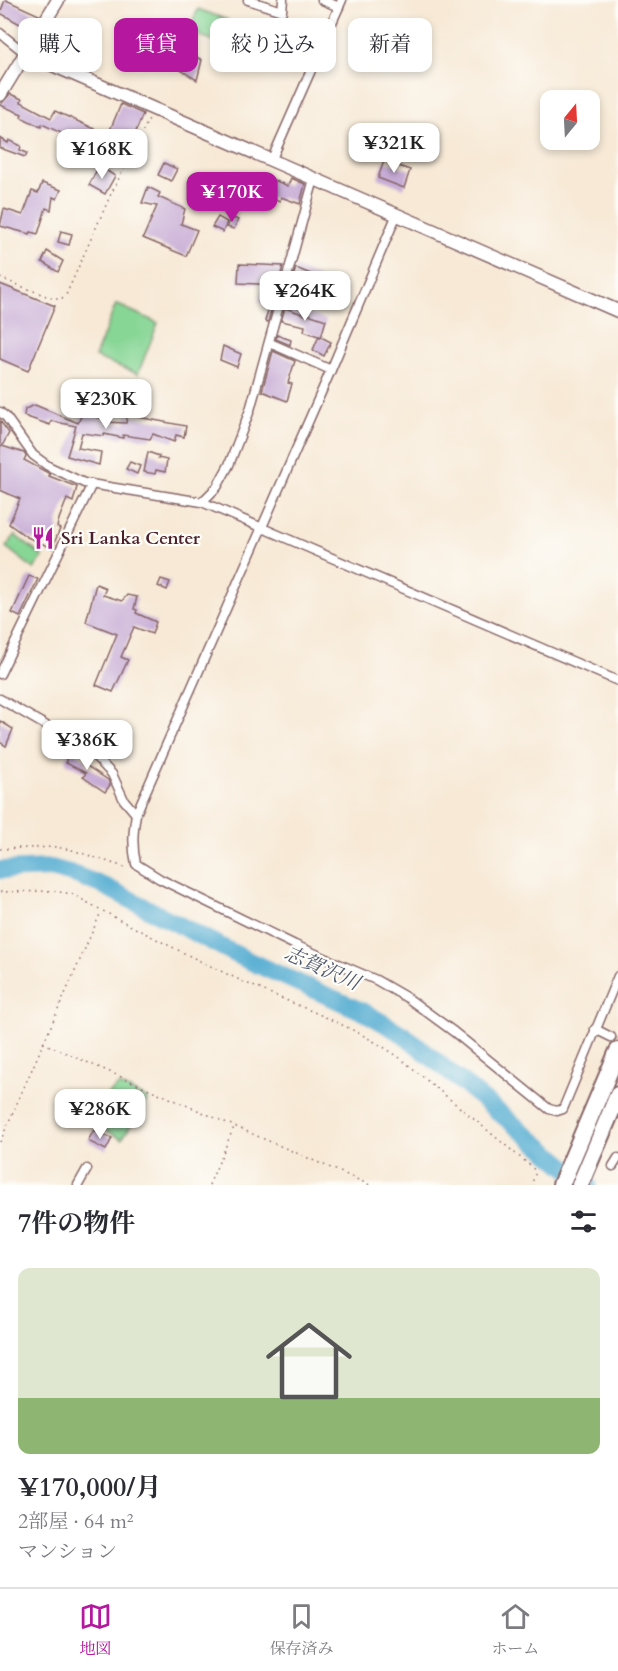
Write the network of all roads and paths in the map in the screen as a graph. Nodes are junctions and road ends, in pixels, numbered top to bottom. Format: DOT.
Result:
graph roads {
  1 [pos="58,0"];
  2 [pos="248,0"];
  3 [pos="283,0"];
  4 [pos="322,0"];
  5 [pos="340,4"];
  6 [pos="47,18"];
  7 [pos="0,33"];
  8 [pos="18,47"];
  9 [pos="18,65"];
  10 [pos="69,72"];
  11 [pos="0,95"];
  12 [pos="154,109"];
  13 [pos="271,160"];
  14 [pos="314,179"];
  15 [pos="397,214"];
  16 [pos="0,278"];
  17 [pos="618,311"];
  18 [pos="270,343"];
  19 [pos="331,370"];
  20 [pos="0,412"];
  21 [pos="92,484"];
  22 [pos="202,502"];
  23 [pos="261,528"];
  24 [pos="0,674"];
  25 [pos="618,681"];
  26 [pos="0,699"];
  27 [pos="136,814"];
  28 [pos="0,849"];
  29 [pos="136,864"];
  30 [pos="0,892"];
  31 [pos="101,910"];
  32 [pos="618,976"];
  33 [pos="595,1029"];
  34 [pos="43,1043"];
  35 [pos="614,1044"];
  36 [pos="618,1095"];
  37 [pos="234,1126"];
  38 [pos="0,1142"];
  39 [pos="87,1169"];
  40 [pos="78,1185"];
  41 [pos="209,1185"];
  42 [pos="370,1185"];
  43 [pos="531,1185"];
  44 [pos="561,1185"];
  45 [pos="580,1185"];
  1 -- 6 [label="street"];
  2 -- 3 [label="street"];
  4 -- 5 [label="street"];
  5 -- 13 [label="street"];
  7 -- 8 [label="street"];
  9 -- 11 [label="street"];
  10 -- 12 [label="street"];
  12 -- 13 [label="street"];
  12 -- 16 [label="path"];
  13 -- 14 [label="street"];
  14 -- 15 [label="street"];
  14 -- 18 [label="street"];
  15 -- 17 [label="street"];
  15 -- 19 [label="street"];
  18 -- 19 [label="street"];
  18 -- 22 [label="street"];
  19 -- 23 [label="street"];
  20 -- 21 [label="street"];
  21 -- 22 [label="street"];
  21 -- 24 [label="street"];
  22 -- 23 [label="street"];
  23 -- 25 [label="street"];
  23 -- 27 [label="street"];
  26 -- 27 [label="street"];
  27 -- 29 [label="street"];
  28 -- 29 [label="path"];
  29 -- 33 [label="street"];
  30 -- 31 [label="path"];
  31 -- 34 [label="path"];
  31 -- 43 [label="path"];
  32 -- 33 [label="street"];
  33 -- 35 [label="street"];
  34 -- 37 [label="path"];
  34 -- 38 [label="path"];
  35 -- 44 [label="highway"];
  36 -- 45 [label="highway"];
  37 -- 41 [label="path"];
  37 -- 42 [label="path"];
  39 -- 40 [label="street"];
}
